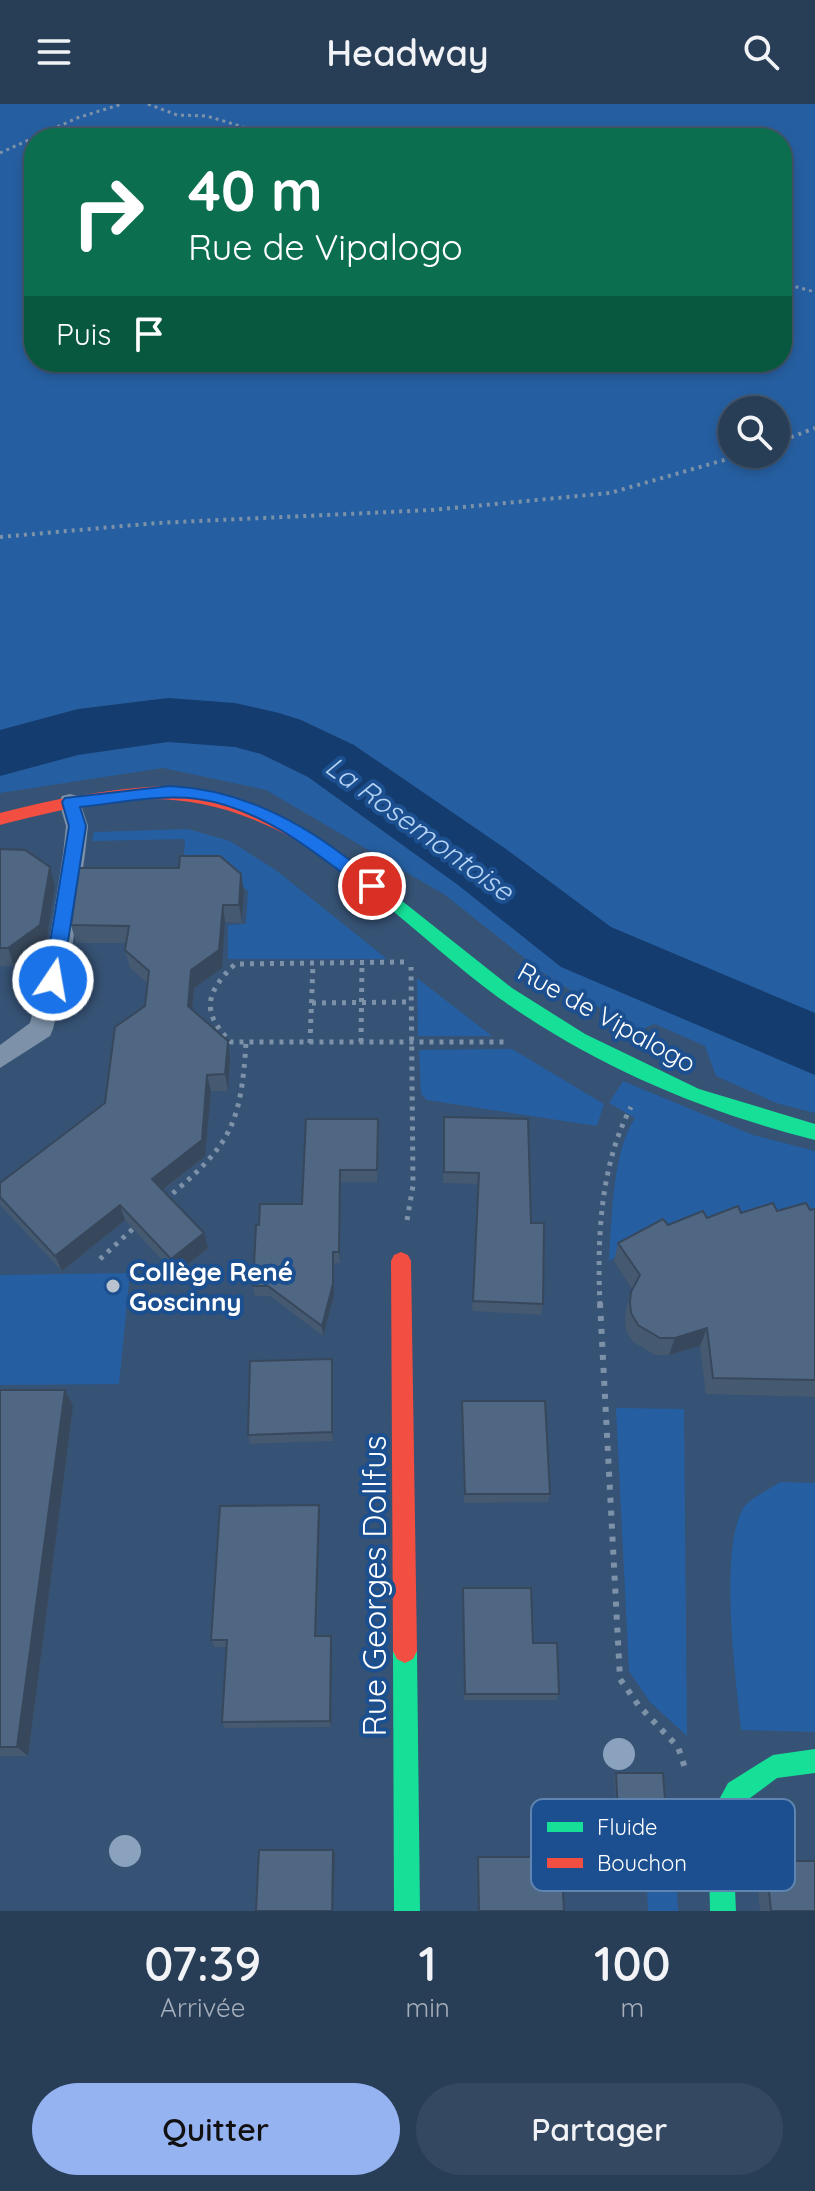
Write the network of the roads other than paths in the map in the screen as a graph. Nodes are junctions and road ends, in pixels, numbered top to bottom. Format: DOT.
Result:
graph roads {
  1 [pos="70,802"];
  2 [pos="0,819"];
  3 [pos="0,1058"];
  4 [pos="815,1132"];
  5 [pos="401,1261"];
  6 [pos="815,1761"];
  7 [pos="733,1799"];
  8 [pos="722,1891"];
  9 [pos="407,1911"];
  10 [pos="723,1911"];
  1 -- 2 [label="street, Rue de Vipalogo"];
  1 -- 3 [label="lane"];
  1 -- 4 [label="street, Rue de Vipalogo"];
  5 -- 9 [label="street, Rue Georges Dollfus"];
  6 -- 7 [label="street"];
  8 -- 10 [label="street"];
}
